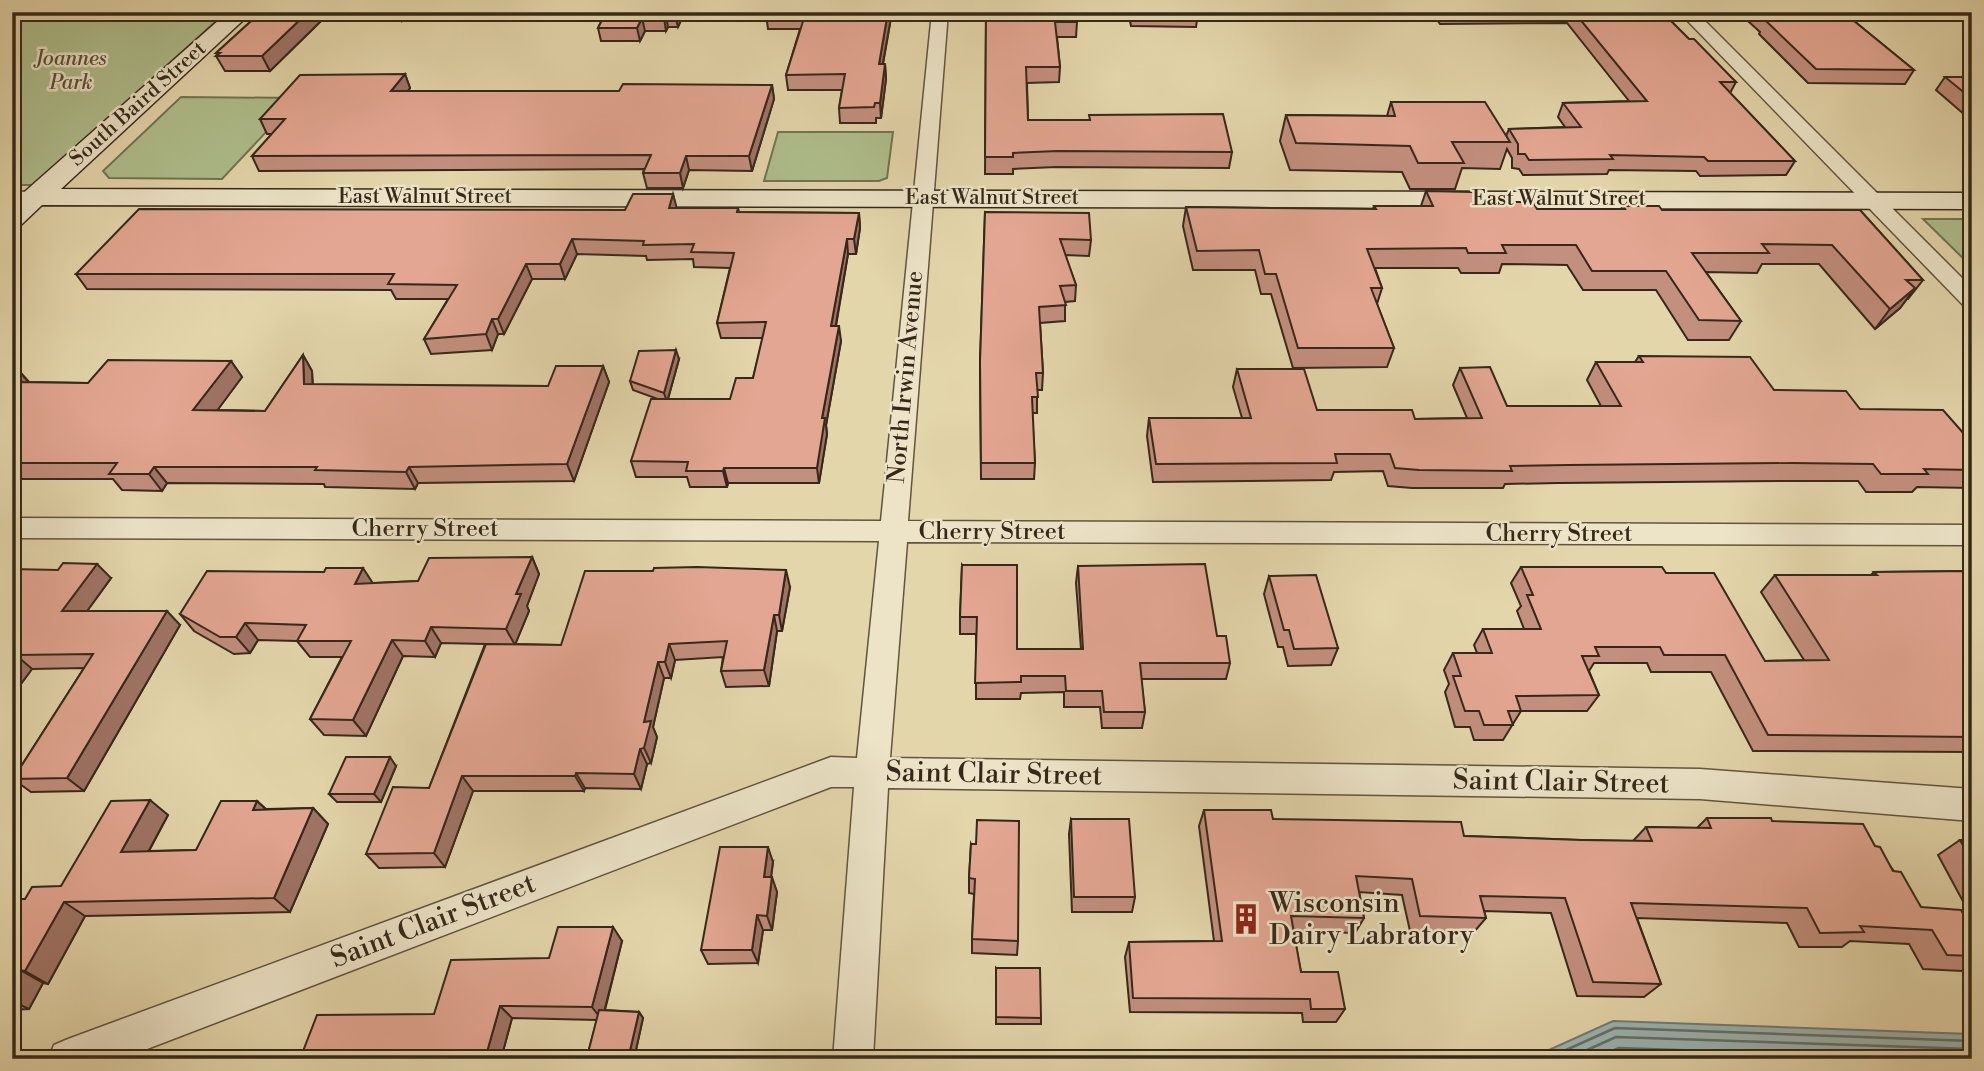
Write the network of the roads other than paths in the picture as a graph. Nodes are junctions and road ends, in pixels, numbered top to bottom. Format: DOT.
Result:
graph roads {
  1 [pos="241,12"];
  2 [pos="940,12"];
  3 [pos="1687,12"];
  4 [pos="24,197"];
  5 [pos="923,198"];
  6 [pos="1872,200"];
  7 [pos="1972,201"];
  8 [pos="12,218"];
  9 [pos="1972,301"];
  10 [pos="12,528"];
  11 [pos="892,531"];
  12 [pos="1972,535"];
  13 [pos="872,772"];
  14 [pos="1972,805"];
  15 [pos="68,1059"];
  16 [pos="853,1059"];
  1 -- 4 [label="street, South Baird Street"];
  2 -- 5 [label="street, North Irwin Avenue"];
  3 -- 6 [label="street"];
  4 -- 5 [label="street, East Walnut Street"];
  4 -- 8 [label="street, South Baird Street"];
  5 -- 6 [label="street, East Walnut Street"];
  5 -- 11 [label="street, North Irwin Avenue"];
  6 -- 7 [label="street, East Walnut Street"];
  6 -- 9 [label="street"];
  10 -- 11 [label="street, Cherry Street"];
  11 -- 12 [label="street, Cherry Street"];
  11 -- 13 [label="street, North Irwin Avenue"];
  13 -- 14 [label="street, Saint Clair Street"];
  13 -- 15 [label="street, Saint Clair Street"];
  13 -- 16 [label="street, North Irwin Avenue"];
}
